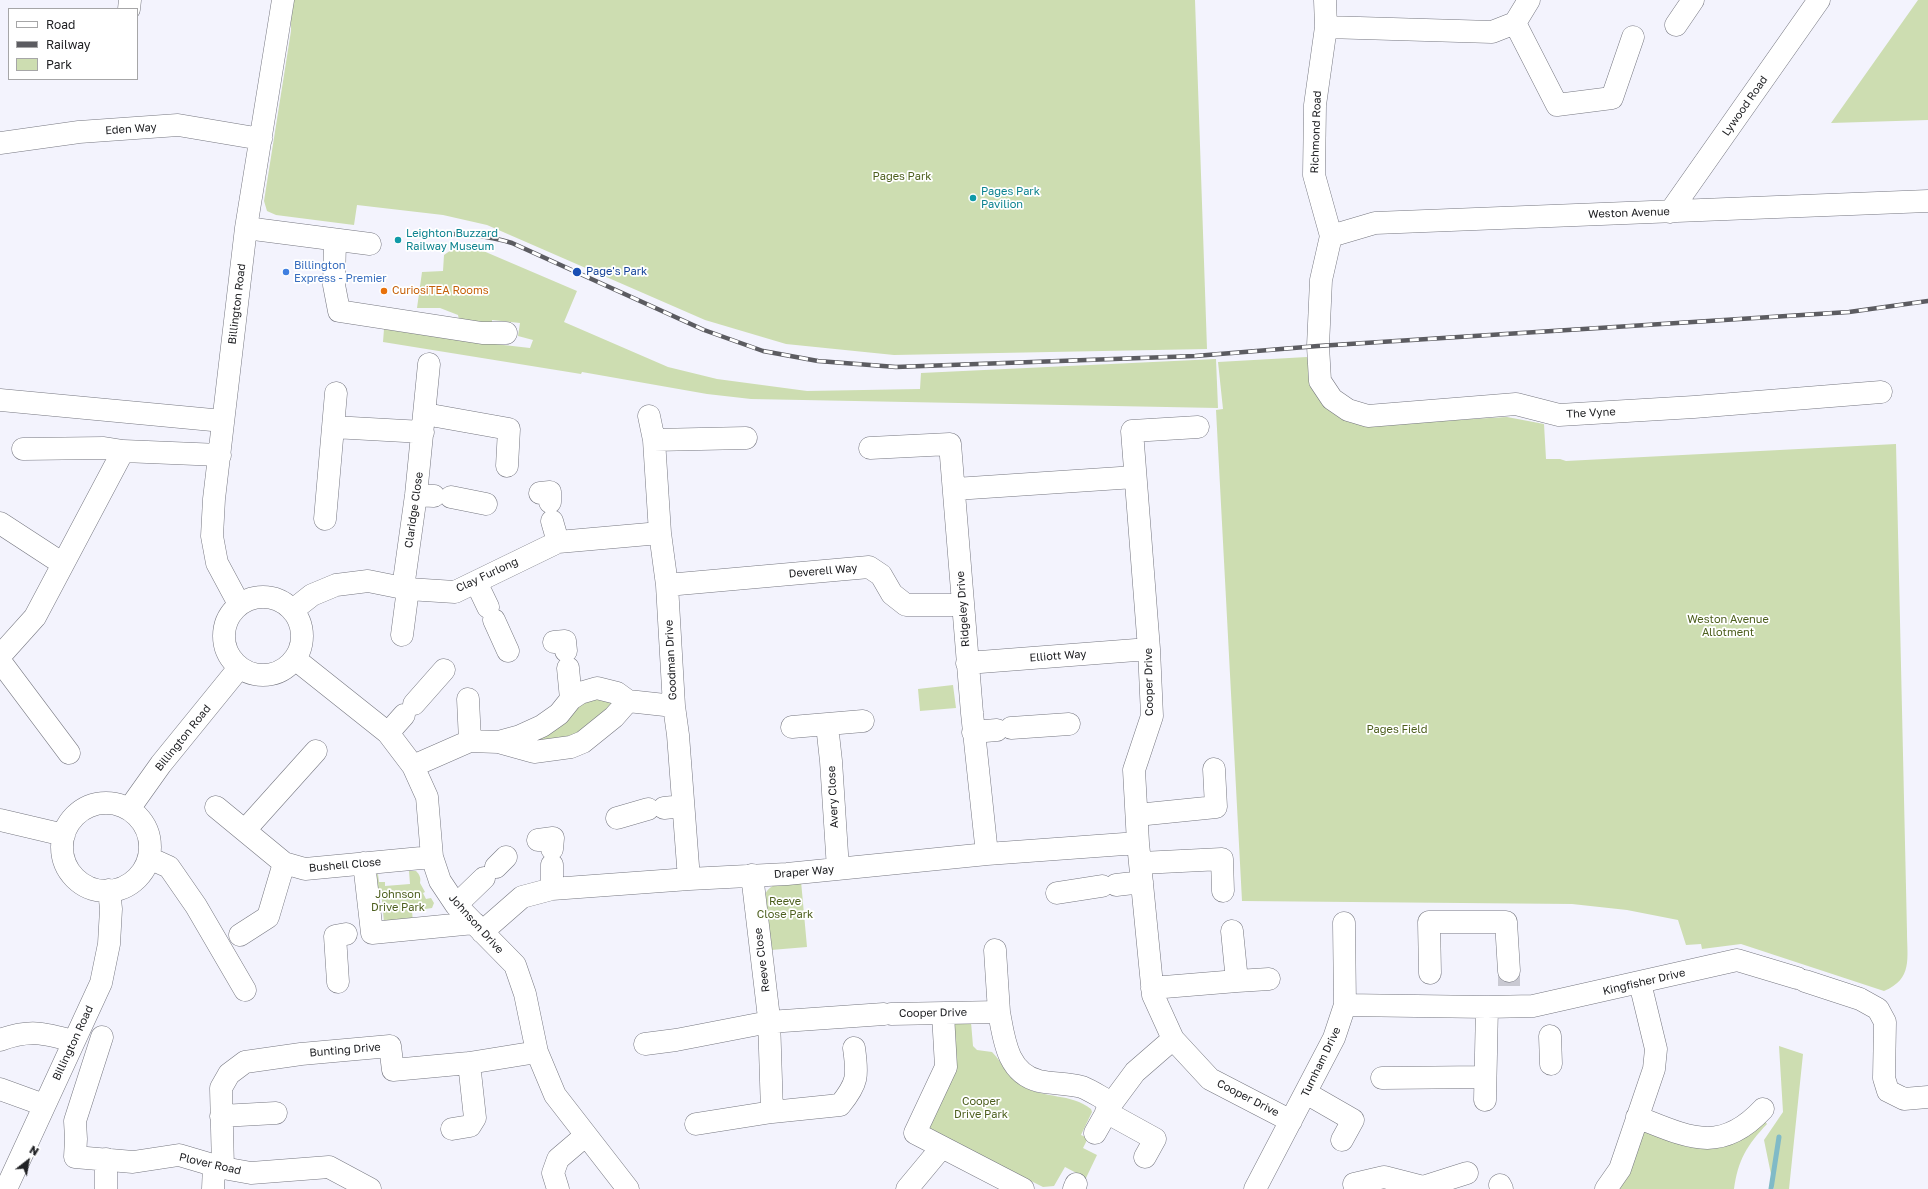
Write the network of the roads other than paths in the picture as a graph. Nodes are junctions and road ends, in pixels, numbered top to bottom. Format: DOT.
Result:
graph roads {
  1 [pos="283,0"];
  2 [pos="1325,0"];
  3 [pos="1529,0"];
  4 [pos="1693,0"];
  5 [pos="1819,0"];
  6 [pos="1515,23"];
  7 [pos="1676,26"];
  8 [pos="1326,28"];
  9 [pos="1633,37"];
  10 [pos="261,139"];
  11 [pos="0,142"];
  12 [pos="1928,201"];
  13 [pos="1670,212"];
  14 [pos="246,228"];
  15 [pos="1331,236"];
  16 [pos="335,240"];
  17 [pos="370,244"];
  18 [pos="1320,306"];
  19 [pos="506,334"];
  20 [pos="429,364"];
  21 [pos="1881,392"];
  22 [pos="336,393"];
  23 [pos="0,400"];
  24 [pos="649,416"];
  25 [pos="223,421"];
  26 [pos="424,423"];
  27 [pos="333,427"];
  28 [pos="1198,427"];
  29 [pos="746,438"];
  30 [pos="654,440"];
  31 [pos="870,448"];
  32 [pos="23,449"];
  33 [pos="122,451"];
  34 [pos="220,455"];
  35 [pos="507,466"];
  36 [pos="1135,477"];
  37 [pos="955,489"];
  38 [pos="434,496"];
  39 [pos="486,504"];
  40 [pos="548,505"];
  41 [pos="325,519"];
  42 [pos="0,524"];
  43 [pos="660,534"];
  44 [pos="558,542"];
  45 [pos="63,564"];
  46 [pos="476,582"];
  47 [pos="667,585"];
  48 [pos="405,588"];
  49 [pos="239,604"];
  50 [pos="962,605"];
  51 [pos="293,610"];
  52 [pos="402,635"];
  53 [pos="1149,650"];
  54 [pos="508,651"];
  55 [pos="563,654"];
  56 [pos="0,656"];
  57 [pos="295,659"];
  58 [pos="0,661"];
  59 [pos="967,663"];
  60 [pos="239,668"];
  61 [pos="444,670"];
  62 [pos="468,699"];
  63 [pos="571,699"];
  64 [pos="628,701"];
  65 [pos="674,706"];
  66 [pos="863,721"];
  67 [pos="1069,724"];
  68 [pos="827,725"];
  69 [pos="792,727"];
  70 [pos="388,732"];
  71 [pos="973,732"];
  72 [pos="470,741"];
  73 [pos="498,742"];
  74 [pos="316,751"];
  75 [pos="69,753"];
  76 [pos="413,766"];
  77 [pos="1214,769"];
  78 [pos="216,807"];
  79 [pos="665,807"];
  80 [pos="129,810"];
  81 [pos="1137,815"];
  82 [pos="617,818"];
  83 [pos="0,820"];
  84 [pos="246,830"];
  85 [pos="64,835"];
  86 [pos="547,851"];
  87 [pos="986,854"];
  88 [pos="432,857"];
  89 [pos="149,858"];
  90 [pos="284,862"];
  91 [pos="364,863"];
  92 [pos="1140,863"];
  93 [pos="495,867"];
  94 [pos="838,869"];
  95 [pos="752,875"];
  96 [pos="689,879"];
  97 [pos="552,889"];
  98 [pos="109,890"];
  99 [pos="1223,891"];
  100 [pos="1057,893"];
  101 [pos="456,905"];
  102 [pos="1344,923"];
  103 [pos="478,928"];
  104 [pos="1232,930"];
  105 [pos="360,933"];
  106 [pos="240,935"];
  107 [pos="995,950"];
  108 [pos="1270,979"];
  109 [pos="1237,981"];
  110 [pos="338,982"];
  111 [pos="1640,983"];
  112 [pos="1152,988"];
  113 [pos="1509,988"];
  114 [pos="1431,989"];
  115 [pos="245,990"];
  116 [pos="1345,1005"];
  117 [pos="1487,1007"];
  118 [pos="999,1012"];
  119 [pos="943,1014"];
  120 [pos="1550,1020"];
  121 [pos="769,1022"];
  122 [pos="102,1037"];
  123 [pos="1173,1039"];
  124 [pos="0,1040"];
  125 [pos="73,1042"];
  126 [pos="645,1044"];
  127 [pos="854,1048"];
  128 [pos="538,1052"];
  129 [pos="469,1063"];
  130 [pos="1551,1064"];
  131 [pos="1485,1077"];
  132 [pos="1382,1078"];
  133 [pos="0,1089"];
  134 [pos="1306,1093"];
  135 [pos="1928,1097"];
  136 [pos="1485,1100"];
  137 [pos="44,1105"];
  138 [pos="1109,1108"];
  139 [pos="1763,1109"];
  140 [pos="772,1112"];
  141 [pos="276,1113"];
  142 [pos="221,1116"];
  143 [pos="1637,1117"];
  144 [pos="1291,1121"];
  145 [pos="696,1124"];
  146 [pos="452,1128"];
  147 [pos="1095,1133"];
  148 [pos="585,1136"];
  149 [pos="1342,1140"];
  150 [pos="942,1147"];
  151 [pos="1145,1157"];
  152 [pos="106,1159"];
  153 [pos="218,1166"];
  154 [pos="1467,1173"];
  155 [pos="1354,1184"];
  156 [pos="361,1187"];
  157 [pos="1423,1188"];
  158 [pos="6,1189"];
  159 [pos="106,1189"];
  160 [pos="213,1189"];
  161 [pos="558,1189"];
  162 [pos="628,1189"];
  163 [pos="907,1189"];
  164 [pos="1023,1189"];
  165 [pos="1255,1189"];
  166 [pos="1606,1189"];
  1 -- 10 [label="street, Billington Road"];
  2 -- 8 [label="street, Richmond Road"];
  3 -- 6 [label="street"];
  4 -- 7 [label="street"];
  5 -- 13 [label="street, Lywood Road"];
  6 -- 8 [label="street"];
  6 -- 9 [label="street"];
  8 -- 15 [label="street, Richmond Road"];
  10 -- 11 [label="street, Eden Way"];
  10 -- 14 [label="street, Billington Road"];
  12 -- 13 [label="street, Weston Avenue"];
  13 -- 15 [label="street, Weston Avenue"];
  14 -- 16 [label="street"];
  14 -- 25 [label="street, Billington Road"];
  15 -- 18 [label="street, Richmond Road"];
  16 -- 17 [label="street"];
  16 -- 19 [label="street"];
  18 -- 21 [label="street, The Vyne"];
  20 -- 26 [label="street, Claridge Close"];
  22 -- 27 [label="street"];
  23 -- 25 [label="street"];
  24 -- 30 [label="street, Goodman Drive"];
  25 -- 34 [label="street, Billington Road"];
  26 -- 27 [label="street"];
  26 -- 35 [label="street"];
  26 -- 38 [label="street, Claridge Close"];
  27 -- 41 [label="street"];
  28 -- 36 [label="street, Cooper Drive"];
  29 -- 30 [label="street"];
  30 -- 43 [label="street, Goodman Drive"];
  31 -- 37 [label="street, Ridgeley Drive"];
  32 -- 33 [label="street"];
  33 -- 34 [label="street"];
  33 -- 45 [label="street"];
  34 -- 49 [label="street, Billington Road"];
  36 -- 37 [label="street"];
  36 -- 53 [label="street, Cooper Drive"];
  37 -- 50 [label="street, Ridgeley Drive"];
  38 -- 39 [label="street"];
  38 -- 48 [label="street, Claridge Close"];
  40 -- 44 [label="street"];
  42 -- 45 [label="street"];
  43 -- 44 [label="street, Clay Furlong"];
  43 -- 47 [label="street, Goodman Drive"];
  44 -- 46 [label="street, Clay Furlong"];
  45 -- 56 [label="street"];
  46 -- 48 [label="street, Clay Furlong"];
  46 -- 54 [label="street"];
  47 -- 50 [label="street, Deverell Way"];
  47 -- 65 [label="street, Goodman Drive"];
  48 -- 51 [label="street, Clay Furlong"];
  48 -- 52 [label="street, Claridge Close"];
  49 -- 51 [label="street"];
  49 -- 60 [label="street"];
  50 -- 59 [label="street, Ridgeley Drive"];
  51 -- 57 [label="street"];
  53 -- 59 [label="street, Elliott Way"];
  53 -- 81 [label="street, Cooper Drive"];
  55 -- 63 [label="street"];
  57 -- 60 [label="street"];
  57 -- 70 [label="street, Johnson Drive"];
  58 -- 75 [label="street"];
  59 -- 71 [label="street, Ridgeley Drive"];
  60 -- 80 [label="street, Billington Road"];
  61 -- 70 [label="street"];
  62 -- 72 [label="street"];
  63 -- 64 [label="street"];
  63 -- 73 [label="street"];
  64 -- 65 [label="street"];
  64 -- 73 [label="street"];
  65 -- 79 [label="street, Goodman Drive"];
  66 -- 68 [label="street"];
  67 -- 71 [label="street"];
  68 -- 69 [label="street"];
  68 -- 94 [label="street, Avery Close"];
  70 -- 76 [label="street, Johnson Drive"];
  71 -- 87 [label="street, Ridgeley Drive"];
  72 -- 73 [label="street"];
  72 -- 76 [label="street"];
  74 -- 84 [label="street"];
  76 -- 88 [label="street, Johnson Drive"];
  77 -- 81 [label="street"];
  78 -- 84 [label="street, Bushell Close"];
  79 -- 82 [label="street"];
  79 -- 96 [label="street, Goodman Drive"];
  80 -- 85 [label="street"];
  80 -- 89 [label="street"];
  81 -- 92 [label="street, Cooper Drive"];
  83 -- 85 [label="street"];
  84 -- 90 [label="street, Bushell Close"];
  85 -- 98 [label="street"];
  86 -- 97 [label="street"];
  87 -- 92 [label="street, Draper Way"];
  87 -- 94 [label="street, Draper Way"];
  88 -- 91 [label="street, Bushell Close"];
  88 -- 101 [label="street, Johnson Drive"];
  89 -- 98 [label="street"];
  89 -- 115 [label="street"];
  90 -- 91 [label="street, Bushell Close"];
  90 -- 106 [label="street"];
  91 -- 105 [label="street"];
  92 -- 99 [label="street"];
  92 -- 100 [label="street"];
  92 -- 112 [label="street, Cooper Drive"];
  93 -- 101 [label="street"];
  94 -- 95 [label="street, Draper Way"];
  95 -- 96 [label="street, Draper Way"];
  95 -- 121 [label="street, Reeve Close"];
  96 -- 97 [label="street, Draper Way"];
  97 -- 103 [label="street, Draper Way"];
  98 -- 125 [label="street, Billington Road"];
  101 -- 103 [label="street, Johnson Drive"];
  102 -- 116 [label="street, Turnham Drive"];
  103 -- 105 [label="street"];
  103 -- 128 [label="street, Johnson Drive"];
  104 -- 109 [label="street"];
  105 -- 110 [label="street"];
  107 -- 118 [label="street"];
  108 -- 109 [label="street"];
  109 -- 112 [label="street"];
  111 -- 120 [label="street, Kingfisher Drive"];
  111 -- 135 [label="street, Kingfisher Drive"];
  111 -- 143 [label="street"];
  112 -- 123 [label="street, Cooper Drive"];
  113 -- 114 [label="street"];
  113 -- 117 [label="street, Kingfisher Drive"];
  113 -- 120 [label="street, Kingfisher Drive"];
  114 -- 116 [label="street, Kingfisher Drive"];
  114 -- 117 [label="street, Kingfisher Drive"];
  116 -- 134 [label="street, Turnham Drive"];
  117 -- 131 [label="street"];
  118 -- 119 [label="street, Cooper Drive"];
  118 -- 138 [label="street"];
  119 -- 121 [label="street, Cooper Drive"];
  119 -- 150 [label="street"];
  120 -- 130 [label="street"];
  121 -- 126 [label="street"];
  121 -- 140 [label="street, Reeve Close"];
  122 -- 152 [label="street, Plover Road"];
  123 -- 138 [label="street"];
  123 -- 144 [label="street, Cooper Drive"];
  124 -- 125 [label="street"];
  125 -- 137 [label="street, Billington Road"];
  127 -- 140 [label="street"];
  128 -- 129 [label="street, Bunting Drive"];
  128 -- 148 [label="street, Johnson Drive"];
  129 -- 142 [label="street, Bunting Drive"];
  129 -- 146 [label="street"];
  131 -- 132 [label="street"];
  131 -- 136 [label="street"];
  133 -- 137 [label="street"];
  134 -- 144 [label="street, Turnham Drive"];
  134 -- 149 [label="street"];
  137 -- 158 [label="street, Billington Road"];
  138 -- 147 [label="street"];
  138 -- 151 [label="street"];
  139 -- 143 [label="street"];
  140 -- 145 [label="street"];
  141 -- 142 [label="street"];
  142 -- 153 [label="street, Bunting Drive"];
  143 -- 166 [label="street"];
  144 -- 165 [label="street, Turnham Drive"];
  148 -- 161 [label="street"];
  148 -- 162 [label="street, Johnson Drive"];
  150 -- 163 [label="street"];
  150 -- 164 [label="street"];
  152 -- 153 [label="street, Plover Road"];
  152 -- 159 [label="street"];
  153 -- 156 [label="street, Plover Road"];
  153 -- 160 [label="street, Bunting Drive"];
  154 -- 157 [label="street"];
  155 -- 157 [label="street"];
}
